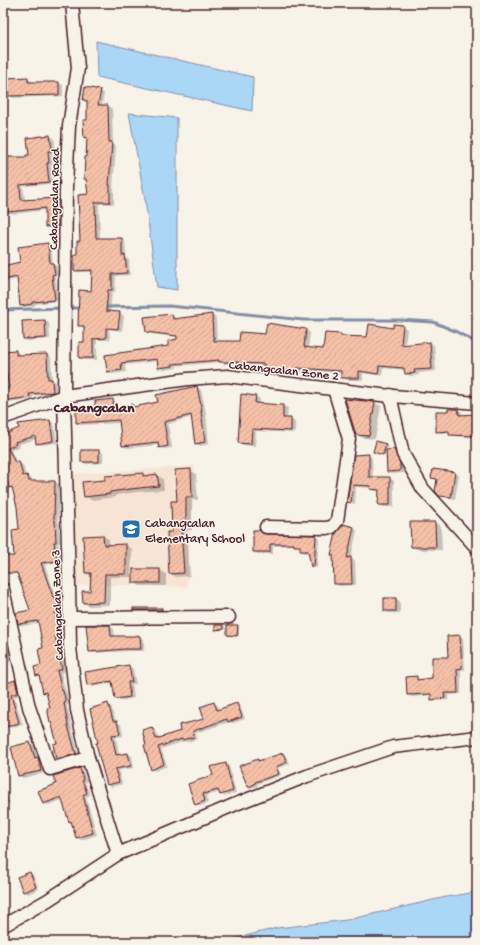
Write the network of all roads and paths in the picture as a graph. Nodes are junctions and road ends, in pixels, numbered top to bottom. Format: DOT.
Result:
graph roads {
  1 [pos="72,3"];
  2 [pos="334,389"];
  3 [pos="390,395"];
  4 [pos="64,396"];
  5 [pos="477,403"];
  6 [pos="3,418"];
  7 [pos="266,527"];
  8 [pos="477,548"];
  9 [pos="3,589"];
  10 [pos="229,617"];
  11 [pos="69,618"];
  12 [pos="477,737"];
  13 [pos="88,758"];
  14 [pos="118,854"];
  15 [pos="3,926"];
  1 -- 4 [label="street, Cabangcalan Road"];
  2 -- 3 [label="street, Cabangcalan Zone 2"];
  2 -- 4 [label="street, Cabangcalan Zone 2"];
  2 -- 7 [label="street"];
  3 -- 5 [label="street, Cabangcalan Zone 2"];
  3 -- 8 [label="street"];
  4 -- 6 [label="street, Cabangcalan Zone 2"];
  4 -- 11 [label="street, Cabangcalan Zone 3"];
  9 -- 13 [label="street"];
  10 -- 11 [label="street"];
  11 -- 13 [label="street, Cabangcalan Zone 3"];
  12 -- 14 [label="street"];
  13 -- 14 [label="street, Cabangcalan Zone 3"];
  14 -- 15 [label="street"];
}
